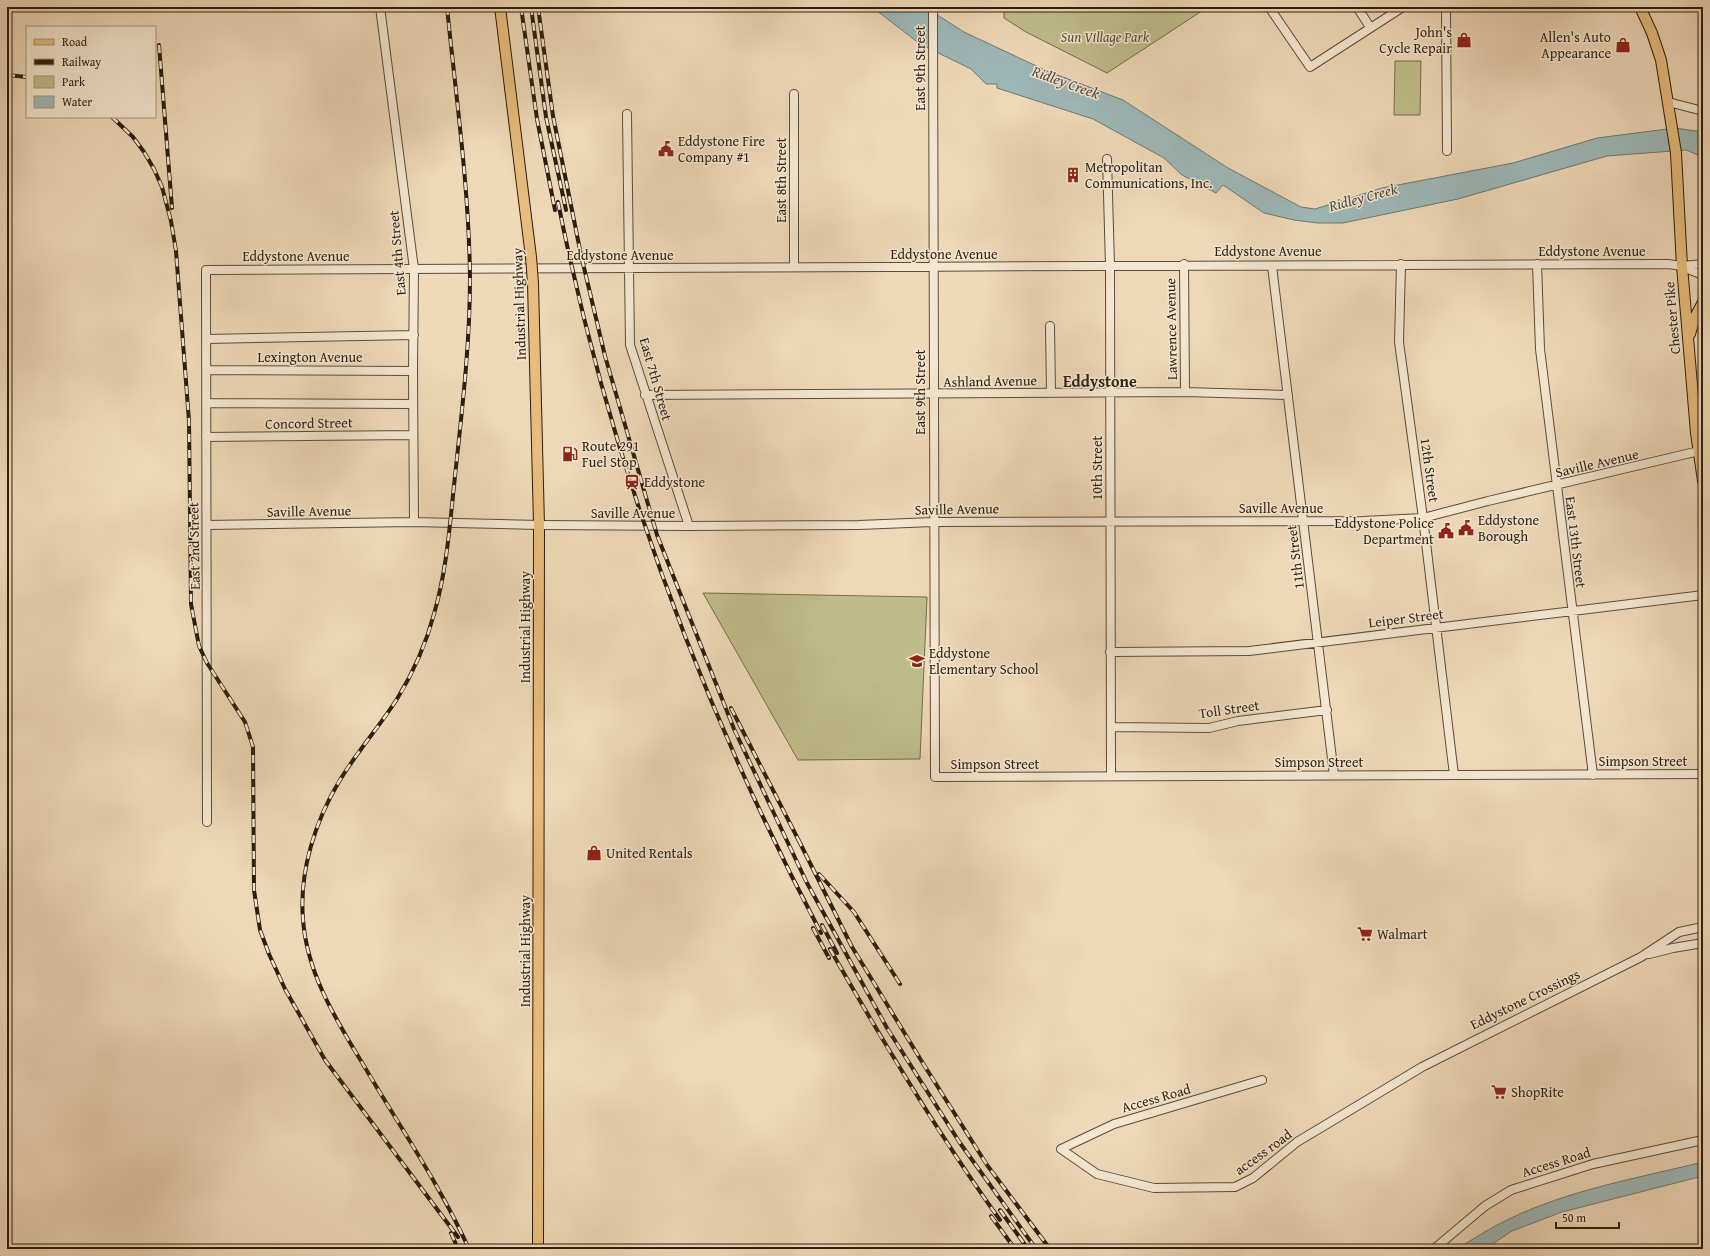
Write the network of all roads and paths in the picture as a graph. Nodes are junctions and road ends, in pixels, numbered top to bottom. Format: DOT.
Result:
graph roads {
  1 [pos="380,7"];
  2 [pos="500,7"];
  3 [pos="933,7"];
  4 [pos="1269,7"];
  5 [pos="1357,7"];
  6 [pos="1403,7"];
  7 [pos="1446,7"];
  8 [pos="1640,7"];
  9 [pos="1370,28"];
  10 [pos="794,94"];
  11 [pos="1668,102"];
  12 [pos="1703,111"];
  13 [pos="627,114"];
  14 [pos="1447,151"];
  15 [pos="1107,159"];
  16 [pos="1184,264"];
  17 [pos="1401,264"];
  18 [pos="1537,264"];
  19 [pos="1703,264"];
  20 [pos="1110,265"];
  21 [pos="1272,266"];
  22 [pos="1682,266"];
  23 [pos="794,267"];
  24 [pos="630,268"];
  25 [pos="932,268"];
  26 [pos="414,269"];
  27 [pos="206,270"];
  28 [pos="1703,276"];
  29 [pos="1703,302"];
  30 [pos="1050,326"];
  31 [pos="414,335"];
  32 [pos="207,339"];
  33 [pos="1688,339"];
  34 [pos="207,370"];
  35 [pos="412,370"];
  36 [pos="1185,392"];
  37 [pos="1051,393"];
  38 [pos="1109,394"];
  39 [pos="645,395"];
  40 [pos="933,395"];
  41 [pos="1288,395"];
  42 [pos="206,403"];
  43 [pos="413,404"];
  44 [pos="413,435"];
  45 [pos="206,437"];
  46 [pos="1699,452"];
  47 [pos="1703,481"];
  48 [pos="1556,486"];
  49 [pos="1424,518"];
  50 [pos="1110,521"];
  51 [pos="1304,521"];
  52 [pos="414,522"];
  53 [pos="933,522"];
  54 [pos="207,525"];
  55 [pos="539,525"];
  56 [pos="689,526"];
  57 [pos="1703,595"];
  58 [pos="1571,611"];
  59 [pos="1437,628"];
  60 [pos="1319,642"];
  61 [pos="1110,652"];
  62 [pos="1327,710"];
  63 [pos="1110,727"];
  64 [pos="1593,774"];
  65 [pos="1703,774"];
  66 [pos="1334,775"];
  67 [pos="1454,775"];
  68 [pos="1111,776"];
  69 [pos="935,777"];
  70 [pos="207,822"];
  71 [pos="1703,927"];
  72 [pos="1703,943"];
  73 [pos="1641,957"];
  74 [pos="1422,1067"];
  75 [pos="1262,1080"];
  76 [pos="1703,1140"];
  77 [pos="1061,1149"];
  78 [pos="538,1249"];
  79 [pos="1434,1249"];
  1 -- 26 [label="street, East 4th Street"];
  2 -- 55 [label="main road, Industrial Highway, bridge"];
  3 -- 25 [label="street, East 9th Street"];
  4 -- 9 [label="street"];
  5 -- 9 [label="street"];
  6 -- 9 [label="street"];
  7 -- 14 [label="street"];
  8 -- 11 [label="main road, Chester Pike"];
  10 -- 23 [label="street, East 8th Street"];
  11 -- 12 [label="street"];
  11 -- 22 [label="main road, Chester Pike"];
  13 -- 24 [label="street, East 7th Street"];
  15 -- 20 [label="street, 10th Street"];
  16 -- 20 [label="street, Eddystone Avenue"];
  16 -- 21 [label="street, Eddystone Avenue"];
  16 -- 36 [label="street, Lawrence Avenue"];
  17 -- 18 [label="street, Eddystone Avenue"];
  17 -- 21 [label="street, Eddystone Avenue"];
  17 -- 49 [label="street, 12th Street"];
  18 -- 22 [label="street, Eddystone Avenue"];
  18 -- 48 [label="street, East 13th Street"];
  19 -- 22 [label="street"];
  20 -- 25 [label="street, Eddystone Avenue"];
  20 -- 38 [label="street, 10th Street"];
  21 -- 41 [label="street, 11th Street"];
  22 -- 28 [label="street"];
  22 -- 33 [label="main road, Chester Pike"];
  23 -- 24 [label="street, Eddystone Avenue"];
  23 -- 25 [label="street, Eddystone Avenue"];
  24 -- 26 [label="street, Eddystone Avenue"];
  24 -- 39 [label="street, East 7th Street"];
  25 -- 40 [label="street, East 9th Street"];
  26 -- 27 [label="street, Eddystone Avenue"];
  26 -- 31 [label="street, East 4th Street"];
  27 -- 32 [label="street, East 2nd Street"];
  29 -- 33 [label="main road"];
  30 -- 37 [label="street"];
  31 -- 32 [label="street"];
  31 -- 35 [label="street, East 4th Street"];
  32 -- 34 [label="street, East 2nd Street"];
  33 -- 46 [label="main road, Chester Pike"];
  34 -- 35 [label="street, Lexington Avenue"];
  34 -- 42 [label="street, East 2nd Street"];
  35 -- 43 [label="street, East 4th Street"];
  36 -- 38 [label="street, Ashland Avenue"];
  36 -- 41 [label="street, Ashland Avenue"];
  37 -- 38 [label="street, Ashland Avenue"];
  37 -- 40 [label="street, Ashland Avenue"];
  38 -- 50 [label="street, 10th Street"];
  39 -- 40 [label="street, Ashland Avenue"];
  39 -- 56 [label="street, East 7th Street"];
  40 -- 53 [label="street, East 9th Street"];
  41 -- 51 [label="street, 11th Street"];
  42 -- 43 [label="street"];
  42 -- 45 [label="street, East 2nd Street"];
  43 -- 44 [label="street, East 4th Street"];
  44 -- 45 [label="street, Concord Street"];
  44 -- 52 [label="street, East 4th Street"];
  45 -- 54 [label="street, East 2nd Street"];
  46 -- 47 [label="main road, Chester Pike"];
  46 -- 48 [label="street, Saville Avenue"];
  48 -- 49 [label="street, Saville Avenue"];
  48 -- 58 [label="street, East 13th Street"];
  49 -- 51 [label="street, Saville Avenue"];
  49 -- 59 [label="street, 12th Street"];
  50 -- 51 [label="street, Saville Avenue"];
  50 -- 53 [label="street, Saville Avenue"];
  50 -- 61 [label="street, 10th Street"];
  51 -- 60 [label="street, 11th Street"];
  52 -- 54 [label="street, Saville Avenue"];
  52 -- 55 [label="street, Saville Avenue"];
  53 -- 56 [label="street, Saville Avenue"];
  53 -- 69 [label="street, East 9th Street"];
  54 -- 70 [label="street, East 2nd Street"];
  55 -- 56 [label="street, Saville Avenue"];
  55 -- 78 [label="main road, Industrial Highway"];
  57 -- 58 [label="street, Leiper Street"];
  58 -- 59 [label="street, Leiper Street"];
  58 -- 64 [label="street, East 13th Street"];
  59 -- 60 [label="street, Leiper Street"];
  59 -- 67 [label="street, 12th Street"];
  60 -- 61 [label="street, Leiper Street"];
  60 -- 62 [label="street, 11th Street"];
  61 -- 63 [label="street, 10th Street"];
  62 -- 63 [label="street, Toll Street"];
  62 -- 66 [label="street, 11th Street"];
  63 -- 68 [label="street, 10th Street"];
  64 -- 65 [label="street, Simpson Street"];
  64 -- 67 [label="street, Simpson Street"];
  66 -- 67 [label="street, Simpson Street"];
  66 -- 68 [label="street, Simpson Street"];
  68 -- 69 [label="street, Simpson Street"];
  71 -- 73 [label="street, Eddystone Crossings"];
  72 -- 73 [label="street, Eddystone Crossings"];
  73 -- 74 [label="street, Eddystone Crossings"];
  74 -- 77 [label="street, access road"];
  75 -- 77 [label="street, Access Road"];
  76 -- 79 [label="street, Access Road"];
}
